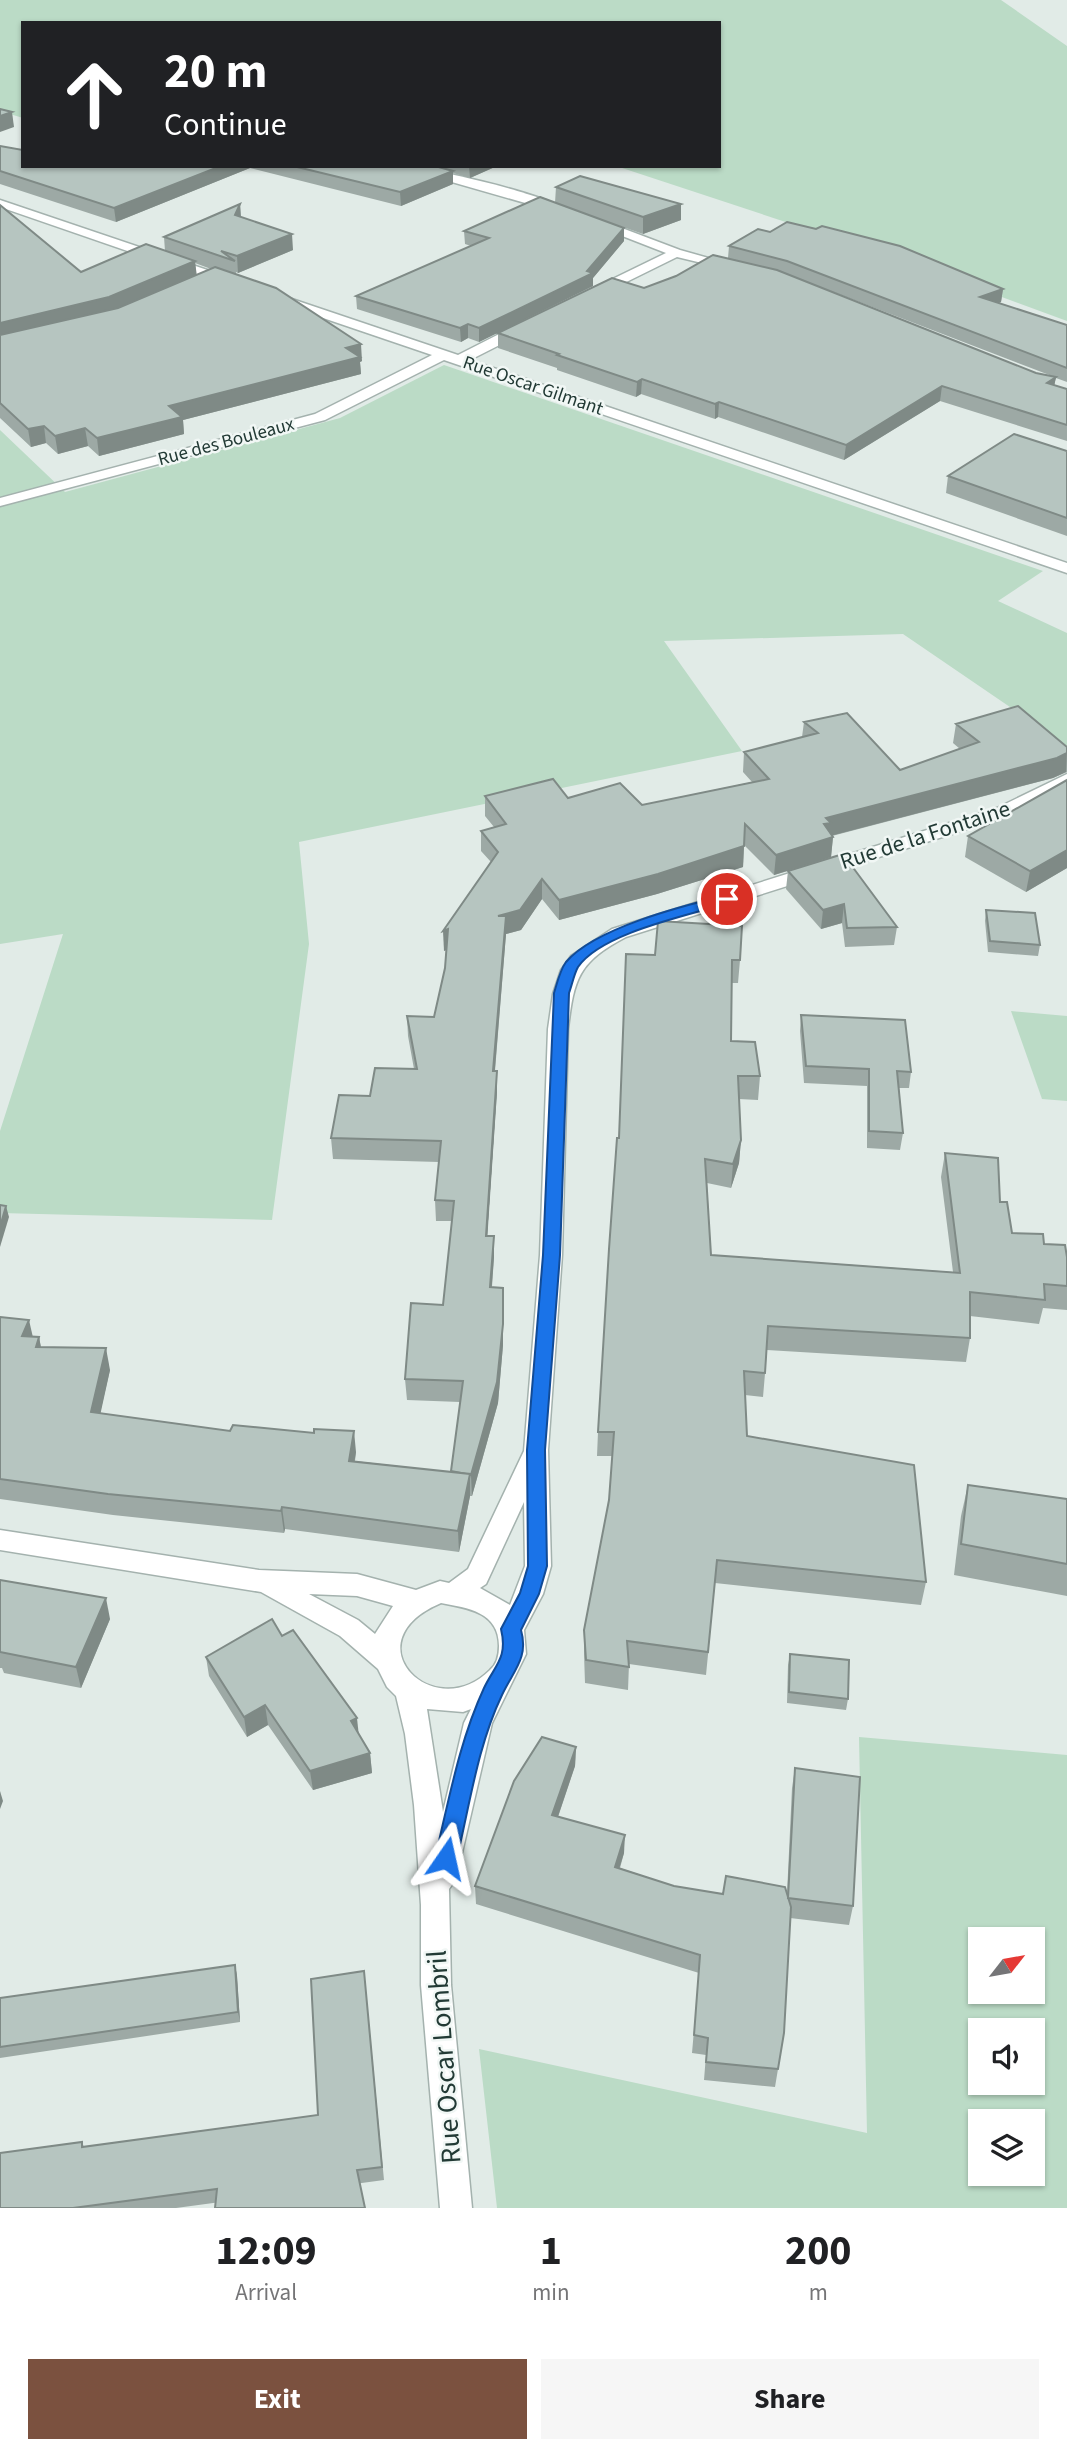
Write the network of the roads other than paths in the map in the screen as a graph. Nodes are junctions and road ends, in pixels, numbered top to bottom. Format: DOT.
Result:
graph roads {
  1 [pos="410,168"];
  2 [pos="0,203"];
  3 [pos="30,214"];
  4 [pos="0,220"];
  5 [pos="676,253"];
  6 [pos="742,269"];
  7 [pos="214,276"];
  8 [pos="240,285"];
  9 [pos="190,287"];
  10 [pos="265,294"];
  11 [pos="582,299"];
  12 [pos="533,323"];
  13 [pos="443,355"];
  14 [pos="458,360"];
  15 [pos="0,502"];
  16 [pos="1067,568"];
  17 [pos="1067,779"];
  18 [pos="536,1450"];
  19 [pos="0,1540"];
  20 [pos="260,1581"];
  21 [pos="455,1593"];
  22 [pos="415,1601"];
  23 [pos="511,1629"];
  24 [pos="387,1661"];
  25 [pos="496,1684"];
  26 [pos="408,1688"];
  27 [pos="436,1905"];
  28 [pos="456,2208"];
  1 -- 5 [label="street"];
  2 -- 3 [label="street"];
  3 -- 4 [label="street"];
  3 -- 7 [label="street"];
  5 -- 6 [label="street"];
  5 -- 11 [label="street"];
  7 -- 8 [label="street"];
  7 -- 9 [label="street"];
  10 -- 13 [label="street, Rue Oscar Gilmant"];
  12 -- 14 [label="street"];
  13 -- 14 [label="street, Rue Oscar Gilmant"];
  13 -- 15 [label="street, Rue des Bouleaux"];
  14 -- 16 [label="street, Rue Oscar Gilmant"];
  17 -- 18 [label="street, Rue de la Fontaine"];
  18 -- 21 [label="street, Rue de la Fontaine"];
  18 -- 23 [label="street, Rue de la Fontaine"];
  19 -- 20 [label="street"];
  20 -- 22 [label="street"];
  20 -- 24 [label="street"];
  21 -- 22 [label="street"];
  21 -- 23 [label="street"];
  22 -- 24 [label="street"];
  23 -- 25 [label="street"];
  24 -- 26 [label="street"];
  25 -- 26 [label="street"];
  25 -- 27 [label="street, Rue Oscar Lombril"];
  26 -- 27 [label="street, Rue Oscar Lombril"];
  27 -- 28 [label="street, Rue Oscar Lombril"];
}
